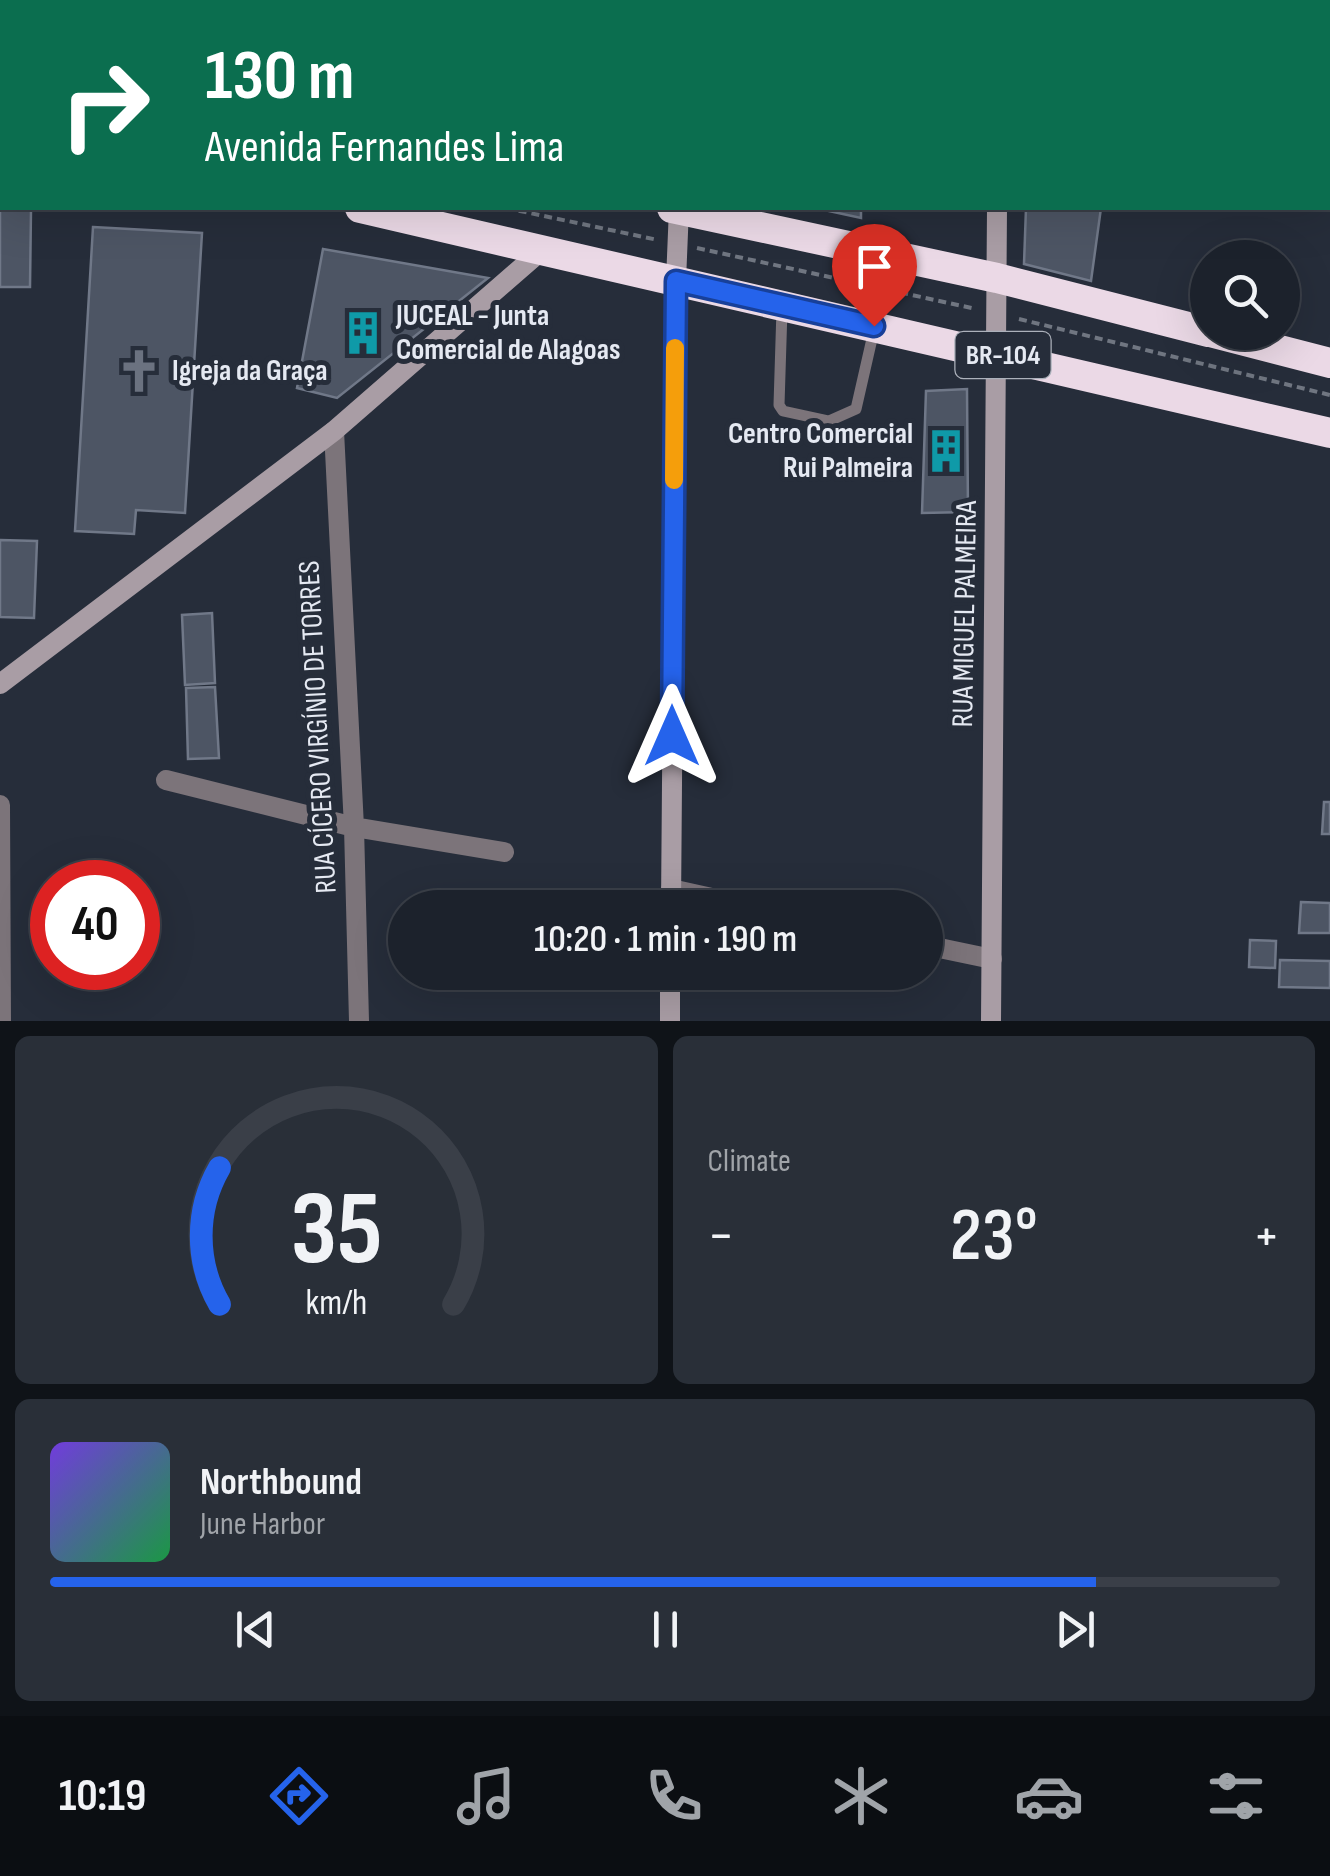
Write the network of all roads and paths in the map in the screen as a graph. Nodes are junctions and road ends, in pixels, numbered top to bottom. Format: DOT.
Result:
graph roads {
  1 [pos="369,210"];
  2 [pos="516,210"];
  3 [pos="677,210"];
  4 [pos="686,210"];
  5 [pos="997,210"];
  6 [pos="678,244"];
  7 [pos="542,250"];
  8 [pos="997,278"];
  9 [pos="676,281"];
  10 [pos="782,305"];
  11 [pos="997,314"];
  12 [pos="874,326"];
  13 [pos="1190,327"];
  14 [pos="1279,350"];
  15 [pos="998,354"];
  16 [pos="1330,363"];
  17 [pos="1330,395"];
  18 [pos="334,431"];
  19 [pos="1330,433"];
  20 [pos="0,684"];
  21 [pos="166,780"];
  22 [pos="0,805"];
  23 [pos="354,827"];
  24 [pos="504,852"];
  25 [pos="671,890"];
  26 [pos="943,948"];
  27 [pos="992,959"];
  28 [pos="670,990"];
  29 [pos="1,1021"];
  30 [pos="360,1021"];
  31 [pos="670,1021"];
  32 [pos="991,1021"];
  1 -- 7 [label="highway, BR-104"];
  2 -- 6 [label="path"];
  3 -- 6 [label="street"];
  4 -- 8 [label="highway, BR-104"];
  5 -- 8 [label="street, RUA MIGUEL PALMEIRA"];
  6 -- 9 [label="street"];
  6 -- 11 [label="path"];
  7 -- 9 [label="highway, BR-104"];
  7 -- 18 [label="street"];
  8 -- 11 [label="street, RUA MIGUEL PALMEIRA"];
  8 -- 13 [label="highway, BR-104"];
  9 -- 10 [label="highway, BR-104"];
  9 -- 25 [label="street"];
  10 -- 12 [label="highway, BR-104"];
  10 -- 12 [label="lane"];
  11 -- 15 [label="street, RUA MIGUEL PALMEIRA"];
  11 -- 17 [label="path"];
  12 -- 15 [label="highway, BR-104"];
  14 -- 16 [label="highway, BR-104"];
  15 -- 19 [label="highway, BR-104"];
  15 -- 27 [label="street, RUA MIGUEL PALMEIRA"];
  18 -- 20 [label="street"];
  18 -- 23 [label="street, RUA CÍCERO VIRGÍNIO DE TORRES"];
  21 -- 23 [label="street"];
  22 -- 29 [label="street"];
  23 -- 24 [label="street"];
  23 -- 30 [label="street, RUA CÍCERO VIRGÍNIO DE TORRES"];
  26 -- 27 [label="street"];
  27 -- 32 [label="street, RUA MIGUEL PALMEIRA"];
  28 -- 31 [label="street"];
}
